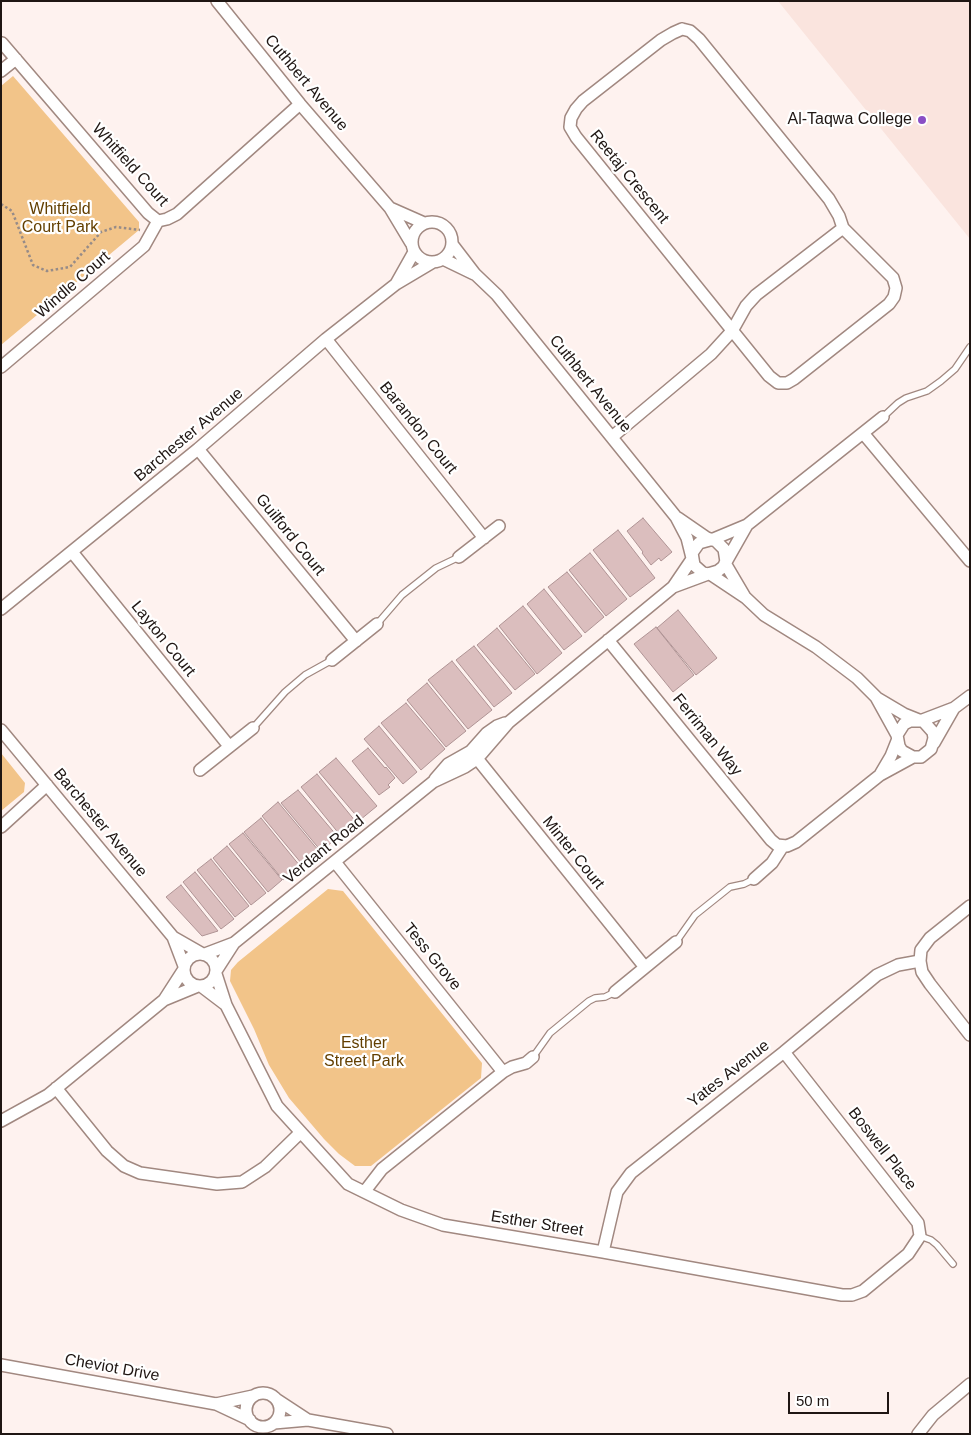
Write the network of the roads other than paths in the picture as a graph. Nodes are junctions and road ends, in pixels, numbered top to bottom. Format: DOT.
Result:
graph roads {
  1 [pos="217,1"];
  2 [pos="2,43"];
  3 [pos="16,59"];
  4 [pos="1,70"];
  5 [pos="300,104"];
  6 [pos="390,208"];
  7 [pos="158,221"];
  8 [pos="424,223"];
  9 [pos="842,228"];
  10 [pos="452,244"];
  11 [pos="412,247"];
  12 [pos="438,261"];
  13 [pos="475,274"];
  14 [pos="396,284"];
  15 [pos="732,331"];
  16 [pos="326,340"];
  17 [pos="970,347"];
  18 [pos="1,368"];
  19 [pos="883,417"];
  20 [pos="863,433"];
  21 [pos="612,437"];
  22 [pos="198,449"];
  23 [pos="676,517"];
  24 [pos="747,525"];
  25 [pos="499,526"];
  26 [pos="484,538"];
  27 [pos="711,540"];
  28 [pos="72,552"];
  29 [pos="459,557"];
  30 [pos="692,558"];
  31 [pos="970,561"];
  32 [pos="726,562"];
  33 [pos="709,574"];
  34 [pos="673,587"];
  35 [pos="746,598"];
  36 [pos="1,609"];
  37 [pos="377,624"];
  38 [pos="608,640"];
  39 [pos="356,641"];
  40 [pos="332,660"];
  41 [pos="970,696"];
  42 [pos="876,697"];
  43 [pos="954,708"];
  44 [pos="919,721"];
  45 [pos="253,728"];
  46 [pos="1,730"];
  47 [pos="898,738"];
  48 [pos="933,744"];
  49 [pos="229,746"];
  50 [pos="474,755"];
  51 [pos="913,757"];
  52 [pos="200,770"];
  53 [pos="880,775"];
  54 [pos="46,785"];
  55 [pos="1,827"];
  56 [pos="783,846"];
  57 [pos="335,862"];
  58 [pos="754,879"];
  59 [pos="970,906"];
  60 [pos="173,937"];
  61 [pos="676,942"];
  62 [pos="234,943"];
  63 [pos="203,954"];
  64 [pos="920,961"];
  65 [pos="644,966"];
  66 [pos="184,968"];
  67 [pos="216,972"];
  68 [pos="200,986"];
  69 [pos="615,992"];
  70 [pos="164,1000"];
  71 [pos="226,1005"];
  72 [pos="970,1035"];
  73 [pos="784,1052"];
  74 [pos="533,1057"];
  75 [pos="503,1072"];
  76 [pos="56,1088"];
  77 [pos="1,1121"];
  78 [pos="300,1133"];
  79 [pos="365,1191"];
  80 [pos="920,1236"];
  81 [pos="603,1252"];
  82 [pos="953,1264"];
  83 [pos="1,1365"];
  84 [pos="970,1384"];
  85 [pos="253,1396"];
  86 [pos="274,1397"];
  87 [pos="216,1404"];
  88 [pos="250,1420"];
  89 [pos="308,1420"];
  90 [pos="273,1423"];
  91 [pos="254,1434"];
  92 [pos="265,1434"];
  93 [pos="386,1434"];
  94 [pos="918,1434"];
  1 -- 5 [label="street, Cuthbert Avenue"];
  2 -- 3 [label="street, Whitfield Court"];
  3 -- 4 [label="street"];
  3 -- 7 [label="street, Whitfield Court"];
  5 -- 6 [label="street, Cuthbert Avenue"];
  5 -- 7 [label="street, Whitfield Court"];
  6 -- 8 [label="street, Cuthbert Avenue"];
  6 -- 11 [label="street, Cuthbert Avenue"];
  7 -- 18 [label="street, Windle Court"];
  8 -- 10 [label="street"];
  8 -- 11 [label="street"];
  9 -- 15 [label="street"];
  9 -- 15 [label="street, Reetaj Crescent"];
  9 -- 15 [label="street, Reetaj Crescent"];
  10 -- 12 [label="street"];
  10 -- 13 [label="street, Cuthbert Avenue"];
  11 -- 12 [label="street"];
  11 -- 14 [label="street, Barchester Avenue"];
  12 -- 13 [label="street, Cuthbert Avenue"];
  12 -- 14 [label="street, Barchester Avenue"];
  13 -- 21 [label="street, Cuthbert Avenue"];
  14 -- 16 [label="street, Barchester Avenue"];
  15 -- 21 [label="street"];
  16 -- 22 [label="street, Barchester Avenue"];
  16 -- 26 [label="street, Barandon Court"];
  17 -- 19 [label="lane"];
  19 -- 20 [label="street"];
  20 -- 24 [label="street"];
  20 -- 31 [label="street"];
  21 -- 23 [label="street, Cuthbert Avenue"];
  22 -- 28 [label="street, Barchester Avenue"];
  22 -- 39 [label="street, Guilford Court"];
  23 -- 27 [label="street, Cuthbert Avenue"];
  23 -- 30 [label="street, Cuthbert Avenue"];
  24 -- 27 [label="street"];
  24 -- 32 [label="street"];
  25 -- 26 [label="street"];
  26 -- 29 [label="street"];
  27 -- 30 [label="street"];
  27 -- 32 [label="street"];
  28 -- 36 [label="street, Barchester Avenue"];
  28 -- 49 [label="street, Layton Court"];
  29 -- 37 [label="lane"];
  30 -- 33 [label="street"];
  30 -- 34 [label="street, Verdant Road"];
  32 -- 33 [label="street"];
  32 -- 35 [label="street"];
  33 -- 34 [label="street, Verdant Road"];
  33 -- 35 [label="street"];
  34 -- 38 [label="street, Verdant Road"];
  35 -- 42 [label="street"];
  37 -- 39 [label="street"];
  38 -- 50 [label="street, Verdant Road"];
  38 -- 56 [label="street, Ferriman Way"];
  39 -- 40 [label="street"];
  40 -- 45 [label="lane"];
  41 -- 43 [label="street"];
  42 -- 44 [label="street"];
  42 -- 47 [label="street"];
  43 -- 44 [label="street"];
  43 -- 48 [label="street"];
  44 -- 47 [label="street"];
  44 -- 48 [label="street"];
  45 -- 49 [label="street"];
  46 -- 54 [label="street, Barchester Avenue"];
  47 -- 51 [label="street"];
  47 -- 53 [label="street"];
  48 -- 51 [label="street"];
  49 -- 52 [label="street"];
  50 -- 57 [label="street, Verdant Road"];
  50 -- 65 [label="street, Minter Court"];
  51 -- 53 [label="street"];
  53 -- 56 [label="street"];
  54 -- 55 [label="street"];
  54 -- 60 [label="street, Barchester Avenue"];
  56 -- 58 [label="street"];
  57 -- 62 [label="street, Verdant Road"];
  57 -- 75 [label="street, Tess Grove"];
  58 -- 61 [label="lane"];
  59 -- 64 [label="street"];
  60 -- 63 [label="street, Barchester Avenue"];
  60 -- 66 [label="street, Barchester Avenue"];
  61 -- 65 [label="street"];
  62 -- 63 [label="street, Verdant Road"];
  62 -- 67 [label="street, Verdant Road"];
  63 -- 66 [label="street"];
  63 -- 67 [label="street"];
  64 -- 72 [label="street"];
  64 -- 73 [label="street, Yates Avenue"];
  65 -- 69 [label="street"];
  66 -- 68 [label="street"];
  66 -- 70 [label="street"];
  67 -- 68 [label="street"];
  67 -- 71 [label="street, Esther Street"];
  68 -- 70 [label="street"];
  68 -- 71 [label="street, Esther Street"];
  69 -- 74 [label="lane"];
  70 -- 76 [label="street"];
  71 -- 78 [label="street, Esther Street"];
  73 -- 80 [label="street, Boswell Place"];
  73 -- 81 [label="street, Yates Avenue"];
  74 -- 75 [label="street"];
  75 -- 79 [label="street"];
  76 -- 77 [label="street"];
  76 -- 78 [label="street"];
  78 -- 79 [label="street, Esther Street"];
  79 -- 81 [label="street, Esther Street"];
  80 -- 81 [label="street, Esther Street"];
  80 -- 82 [label="lane"];
  83 -- 87 [label="street, Cheviot Drive"];
  84 -- 94 [label="street"];
  85 -- 86 [label="street"];
  85 -- 87 [label="street, Cheviot Drive"];
  85 -- 88 [label="street"];
  86 -- 89 [label="street"];
  86 -- 90 [label="street"];
  87 -- 88 [label="street, Cheviot Drive"];
  88 -- 90 [label="street"];
  88 -- 91 [label="street"];
  89 -- 90 [label="street"];
  89 -- 93 [label="street"];
  90 -- 92 [label="street"];
}
